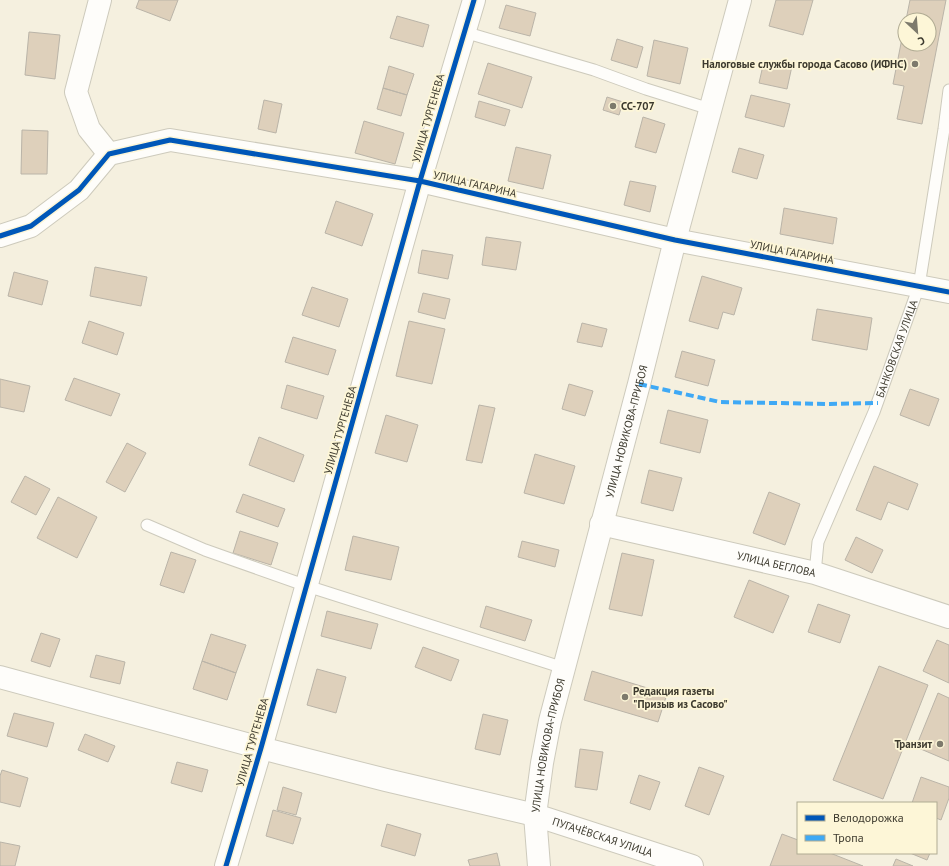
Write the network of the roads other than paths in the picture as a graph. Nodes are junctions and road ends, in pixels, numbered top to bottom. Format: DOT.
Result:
graph roads {
  1 [pos="100,0"];
  2 [pos="474,0"];
  3 [pos="740,0"];
  4 [pos="464,32"];
  5 [pos="949,90"];
  6 [pos="710,109"];
  7 [pos="109,154"];
  8 [pos="420,182"];
  9 [pos="0,236"];
  10 [pos="675,240"];
  11 [pos="919,286"];
  12 [pos="949,292"];
  13 [pos="601,524"];
  14 [pos="147,526"];
  15 [pos="815,574"];
  16 [pos="307,586"];
  17 [pos="949,617"];
  18 [pos="564,668"];
  19 [pos="0,677"];
  20 [pos="261,748"];
  21 [pos="535,815"];
  22 [pos="226,866"];
  23 [pos="539,866"];
  24 [pos="692,866"];
  1 -- 7 [label="street"];
  2 -- 4 [label="street, УЛИЦА ТУРГЕНЕВА"];
  3 -- 6 [label="street, УЛИЦА НОВИКОВА-ПРИБОЯ"];
  4 -- 6 [label="lane"];
  4 -- 8 [label="street, УЛИЦА ТУРГЕНЕВА"];
  5 -- 11 [label="lane, БАНКОВСКАЯ УЛИЦА"];
  6 -- 10 [label="street, УЛИЦА НОВИКОВА-ПРИБОЯ"];
  7 -- 8 [label="street, УЛИЦА ГАГАРИНА"];
  7 -- 9 [label="street"];
  8 -- 10 [label="street, УЛИЦА ГАГАРИНА"];
  8 -- 16 [label="street, УЛИЦА ТУРГЕНЕВА"];
  10 -- 11 [label="street, УЛИЦА ГАГАРИНА"];
  10 -- 13 [label="street, УЛИЦА НОВИКОВА-ПРИБОЯ"];
  11 -- 12 [label="street, УЛИЦА ГАГАРИНА"];
  11 -- 15 [label="lane, БАНКОВСКАЯ УЛИЦА"];
  13 -- 15 [label="street, УЛИЦА БЕГЛОВА"];
  13 -- 18 [label="street, УЛИЦА НОВИКОВА-ПРИБОЯ"];
  14 -- 16 [label="lane"];
  15 -- 17 [label="street, УЛИЦА БЕГЛОВА"];
  16 -- 18 [label="lane"];
  16 -- 20 [label="street, УЛИЦА ТУРГЕНЕВА"];
  18 -- 21 [label="street, УЛИЦА НОВИКОВА-ПРИБОЯ"];
  19 -- 20 [label="street, ПУГАЧЁВСКАЯ УЛИЦА"];
  20 -- 21 [label="street, ПУГАЧЁВСКАЯ УЛИЦА"];
  20 -- 22 [label="street, УЛИЦА ТУРГЕНЕВА"];
  21 -- 23 [label="street, УЛИЦА НОВИКОВА-ПРИБОЯ"];
  21 -- 24 [label="street, ПУГАЧЁВСКАЯ УЛИЦА"];
}
